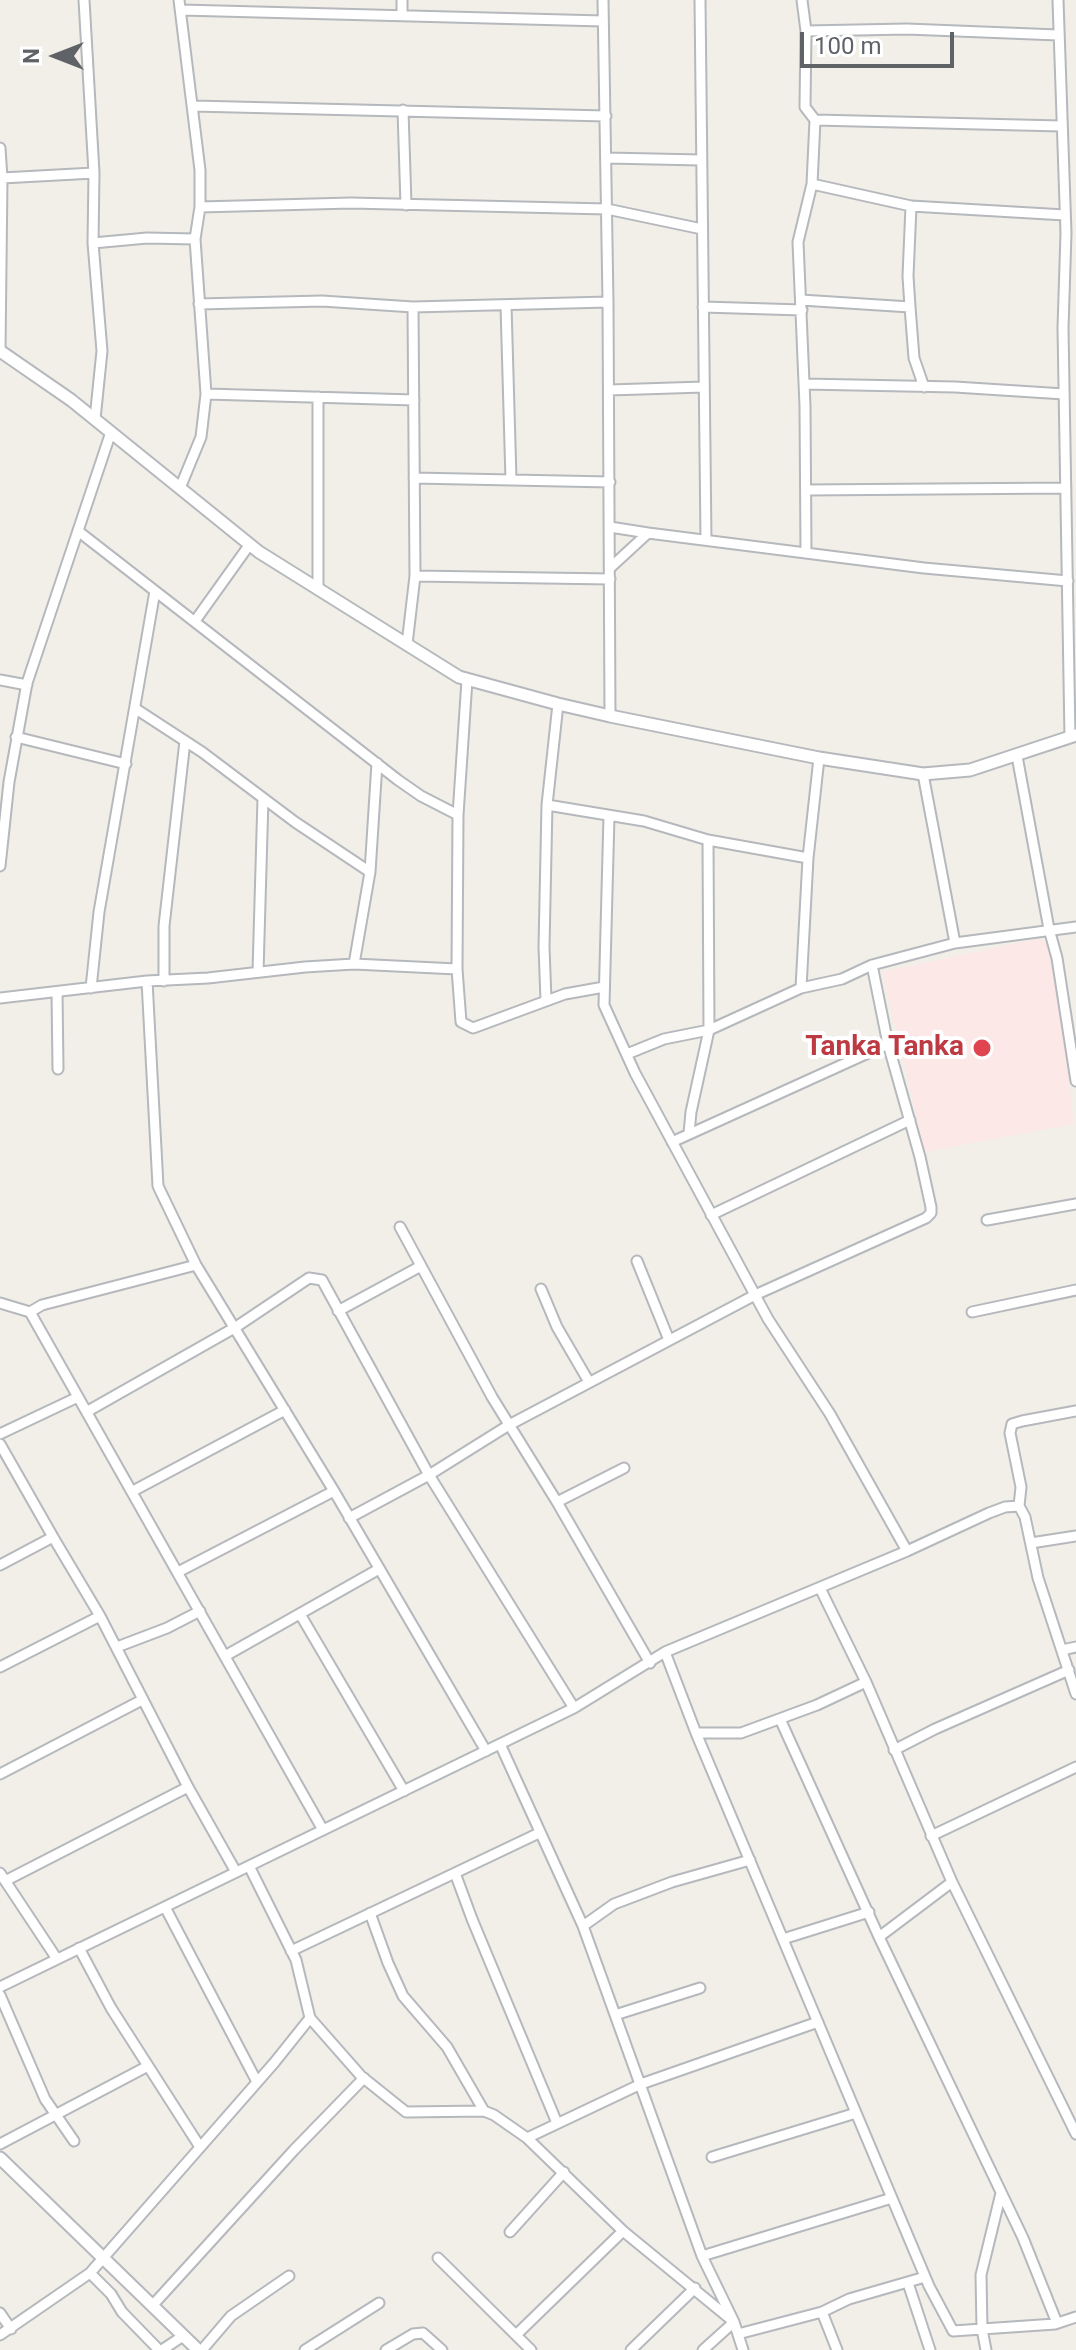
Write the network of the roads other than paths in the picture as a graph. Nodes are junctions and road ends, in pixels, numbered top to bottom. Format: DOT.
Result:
graph roads {
  1 [pos="84,0"];
  2 [pos="402,0"];
  3 [pos="603,0"];
  4 [pos="700,0"];
  5 [pos="802,0"];
  6 [pos="1058,0"];
  7 [pos="180,5"];
  8 [pos="402,15"];
  9 [pos="603,21"];
  10 [pos="806,31"];
  11 [pos="1058,35"];
  12 [pos="193,106"];
  13 [pos="403,110"];
  14 [pos="606,116"];
  15 [pos="815,120"];
  16 [pos="1061,126"];
  17 [pos="0,148"];
  18 [pos="607,158"];
  19 [pos="701,160"];
  20 [pos="94,173"];
  21 [pos="2,178"];
  22 [pos="812,184"];
  23 [pos="406,205"];
  24 [pos="911,206"];
  25 [pos="200,207"];
  26 [pos="607,209"];
  27 [pos="1065,215"];
  28 [pos="702,229"];
  29 [pos="1071,232"];
  30 [pos="195,239"];
  31 [pos="93,243"];
  32 [pos="608,302"];
  33 [pos="199,304"];
  34 [pos="506,305"];
  35 [pos="801,305"];
  36 [pos="413,307"];
  37 [pos="703,307"];
  38 [pos="910,307"];
  39 [pos="1063,328"];
  40 [pos="1076,328"];
  41 [pos="0,351"];
  42 [pos="804,384"];
  43 [pos="704,387"];
  44 [pos="924,387"];
  45 [pos="609,390"];
  46 [pos="206,394"];
  47 [pos="1064,394"];
  48 [pos="318,397"];
  49 [pos="414,400"];
  50 [pos="95,419"];
  51 [pos="111,432"];
  52 [pos="414,478"];
  53 [pos="511,480"];
  54 [pos="610,482"];
  55 [pos="180,488"];
  56 [pos="1066,488"];
  57 [pos="806,490"];
  58 [pos="610,527"];
  59 [pos="78,531"];
  60 [pos="648,533"];
  61 [pos="706,539"];
  62 [pos="250,544"];
  63 [pos="806,551"];
  64 [pos="610,573"];
  65 [pos="415,576"];
  66 [pos="1068,581"];
  67 [pos="318,588"];
  68 [pos="155,591"];
  69 [pos="195,621"];
  70 [pos="407,644"];
  71 [pos="0,680"];
  72 [pos="467,680"];
  73 [pos="27,685"];
  74 [pos="558,704"];
  75 [pos="136,709"];
  76 [pos="610,716"];
  77 [pos="1073,736"];
  78 [pos="16,737"];
  79 [pos="185,741"];
  80 [pos="1017,756"];
  81 [pos="819,758"];
  82 [pos="377,763"];
  83 [pos="126,764"];
  84 [pos="923,774"];
  85 [pos="4,782"];
  86 [pos="263,798"];
  87 [pos="547,805"];
  88 [pos="458,815"];
  89 [pos="609,816"];
  90 [pos="708,840"];
  91 [pos="808,858"];
  92 [pos="0,866"];
  93 [pos="370,872"];
  94 [pos="1076,927"];
  95 [pos="1049,929"];
  96 [pos="955,943"];
  97 [pos="354,964"];
  98 [pos="872,965"];
  99 [pos="457,969"];
  100 [pos="258,972"];
  101 [pos="147,981"];
  102 [pos="164,981"];
  103 [pos="604,987"];
  104 [pos="91,988"];
  105 [pos="801,988"];
  106 [pos="57,992"];
  107 [pos="0,998"];
  108 [pos="546,1000"];
  109 [pos="709,1030"];
  110 [pos="888,1044"];
  111 [pos="627,1054"];
  112 [pos="58,1069"];
  113 [pos="1076,1081"];
  114 [pos="910,1120"];
  115 [pos="689,1133"];
  116 [pos="672,1142"];
  117 [pos="1076,1204"];
  118 [pos="711,1215"];
  119 [pos="987,1220"];
  120 [pos="400,1227"];
  121 [pos="637,1261"];
  122 [pos="196,1265"];
  123 [pos="421,1266"];
  124 [pos="541,1289"];
  125 [pos="1076,1290"];
  126 [pos="755,1295"];
  127 [pos="0,1303"];
  128 [pos="338,1311"];
  129 [pos="30,1312"];
  130 [pos="972,1312"];
  131 [pos="236,1327"];
  132 [pos="669,1340"];
  133 [pos="589,1382"];
  134 [pos="78,1397"];
  135 [pos="285,1410"];
  136 [pos="88,1411"];
  137 [pos="1076,1411"];
  138 [pos="509,1425"];
  139 [pos="0,1434"];
  140 [pos="0,1444"];
  141 [pos="624,1468"];
  142 [pos="429,1475"];
  143 [pos="133,1491"];
  144 [pos="334,1491"];
  145 [pos="557,1502"];
  146 [pos="1019,1506"];
  147 [pos="349,1518"];
  148 [pos="1076,1536"];
  149 [pos="53,1537"];
  150 [pos="1031,1543"];
  151 [pos="907,1551"];
  152 [pos="0,1565"];
  153 [pos="379,1569"];
  154 [pos="178,1572"];
  155 [pos="820,1588"];
  156 [pos="200,1611"];
  157 [pos="300,1614"];
  158 [pos="100,1616"];
  159 [pos="117,1647"];
  160 [pos="1076,1647"];
  161 [pos="1062,1650"];
  162 [pos="665,1652"];
  163 [pos="225,1656"];
  164 [pos="650,1663"];
  165 [pos="0,1667"];
  166 [pos="1069,1670"];
  167 [pos="866,1682"];
  168 [pos="1076,1694"];
  169 [pos="142,1700"];
  170 [pos="574,1708"];
  171 [pos="780,1719"];
  172 [pos="696,1733"];
  173 [pos="500,1744"];
  174 [pos="894,1750"];
  175 [pos="486,1751"];
  176 [pos="1076,1767"];
  177 [pos="0,1774"];
  178 [pos="188,1787"];
  179 [pos="404,1791"];
  180 [pos="323,1830"];
  181 [pos="539,1833"];
  182 [pos="931,1836"];
  183 [pos="750,1860"];
  184 [pos="249,1866"];
  185 [pos="236,1872"];
  186 [pos="455,1873"];
  187 [pos="3,1877"];
  188 [pos="952,1882"];
  189 [pos="165,1907"];
  190 [pos="869,1912"];
  191 [pos="370,1913"];
  192 [pos="583,1926"];
  193 [pos="879,1937"];
  194 [pos="783,1939"];
  195 [pos="79,1948"];
  196 [pos="291,1951"];
  197 [pos="57,1959"];
  198 [pos="0,1987"];
  199 [pos="700,1988"];
  200 [pos="0,1995"];
  201 [pos="615,2015"];
  202 [pos="310,2018"];
  203 [pos="818,2022"];
  204 [pos="148,2066"];
  205 [pos="364,2078"];
  206 [pos="257,2082"];
  207 [pos="641,2084"];
  208 [pos="484,2111"];
  209 [pos="55,2113"];
  210 [pos="856,2113"];
  211 [pos="557,2123"];
  212 [pos="1076,2134"];
  213 [pos="527,2138"];
  214 [pos="74,2141"];
  215 [pos="0,2144"];
  216 [pos="200,2147"];
  217 [pos="712,2157"];
  218 [pos="0,2158"];
  219 [pos="564,2172"];
  220 [pos="1001,2193"];
  221 [pos="892,2198"];
  222 [pos="623,2231"];
  223 [pos="510,2232"];
  224 [pos="702,2256"];
  225 [pos="438,2258"];
  226 [pos="103,2260"];
  227 [pos="90,2273"];
  228 [pos="289,2276"];
  229 [pos="925,2277"];
  230 [pos="908,2283"];
  231 [pos="695,2288"];
  232 [pos="379,2303"];
  233 [pos="152,2306"];
  234 [pos="822,2312"];
  235 [pos="0,2313"];
  236 [pos="1076,2317"];
  237 [pos="734,2322"];
  238 [pos="1057,2323"];
  239 [pos="11,2329"];
  240 [pos="982,2329"];
  241 [pos="738,2334"];
  242 [pos="0,2335"];
  243 [pos="516,2335"];
  244 [pos="183,2336"];
  245 [pos="161,2350"];
  246 [pos="200,2350"];
  247 [pos="305,2350"];
  248 [pos="386,2350"];
  249 [pos="442,2350"];
  250 [pos="531,2350"];
  251 [pos="631,2350"];
  252 [pos="703,2350"];
  253 [pos="743,2350"];
  254 [pos="837,2350"];
  255 [pos="930,2350"];
  256 [pos="986,2350"];
  1 -- 20 [label="street"];
  2 -- 8 [label="street"];
  3 -- 9 [label="street"];
  4 -- 19 [label="street"];
  5 -- 10 [label="street"];
  6 -- 11 [label="street"];
  7 -- 8 [label="street"];
  7 -- 12 [label="street"];
  8 -- 9 [label="street"];
  9 -- 14 [label="street"];
  10 -- 11 [label="street"];
  10 -- 15 [label="street"];
  11 -- 16 [label="street"];
  12 -- 13 [label="street"];
  12 -- 25 [label="street"];
  13 -- 14 [label="street"];
  13 -- 23 [label="street"];
  14 -- 18 [label="street"];
  15 -- 16 [label="street"];
  15 -- 22 [label="street"];
  16 -- 27 [label="street"];
  17 -- 21 [label="street"];
  18 -- 19 [label="street"];
  18 -- 26 [label="street"];
  19 -- 28 [label="street"];
  20 -- 21 [label="street"];
  20 -- 31 [label="street"];
  21 -- 41 [label="street"];
  22 -- 24 [label="street"];
  22 -- 35 [label="street"];
  23 -- 25 [label="street"];
  23 -- 26 [label="street"];
  24 -- 27 [label="street"];
  24 -- 38 [label="street"];
  25 -- 30 [label="street"];
  26 -- 28 [label="street"];
  26 -- 32 [label="street"];
  27 -- 29 [label="street"];
  28 -- 37 [label="street"];
  29 -- 39 [label="street"];
  30 -- 31 [label="street"];
  30 -- 33 [label="street"];
  31 -- 50 [label="street"];
  32 -- 34 [label="street"];
  32 -- 45 [label="street"];
  33 -- 36 [label="street"];
  33 -- 46 [label="street"];
  34 -- 36 [label="street"];
  34 -- 53 [label="street"];
  35 -- 37 [label="street"];
  35 -- 38 [label="street"];
  35 -- 42 [label="street"];
  36 -- 49 [label="street"];
  37 -- 43 [label="street"];
  38 -- 44 [label="street"];
  39 -- 40 [label="street"];
  39 -- 47 [label="street"];
  41 -- 50 [label="street"];
  42 -- 44 [label="street"];
  42 -- 57 [label="street"];
  43 -- 45 [label="street"];
  43 -- 61 [label="street"];
  44 -- 47 [label="street"];
  45 -- 54 [label="street"];
  46 -- 48 [label="street"];
  46 -- 55 [label="street"];
  47 -- 56 [label="street"];
  48 -- 49 [label="street"];
  48 -- 67 [label="street"];
  49 -- 52 [label="street"];
  50 -- 51 [label="street"];
  51 -- 55 [label="street"];
  51 -- 59 [label="street"];
  52 -- 53 [label="street"];
  52 -- 65 [label="street"];
  53 -- 54 [label="street"];
  54 -- 58 [label="street"];
  55 -- 62 [label="street"];
  56 -- 57 [label="street"];
  56 -- 66 [label="street"];
  57 -- 63 [label="street"];
  58 -- 60 [label="street"];
  58 -- 64 [label="street"];
  59 -- 68 [label="street"];
  59 -- 73 [label="street"];
  60 -- 61 [label="street"];
  60 -- 64 [label="street"];
  61 -- 63 [label="street"];
  62 -- 67 [label="street"];
  62 -- 69 [label="street"];
  63 -- 66 [label="street"];
  64 -- 65 [label="street"];
  64 -- 76 [label="street"];
  65 -- 70 [label="street"];
  66 -- 77 [label="street"];
  67 -- 70 [label="street"];
  68 -- 69 [label="street"];
  68 -- 75 [label="street"];
  69 -- 82 [label="street"];
  70 -- 72 [label="street"];
  71 -- 73 [label="street"];
  72 -- 74 [label="street"];
  72 -- 88 [label="street"];
  73 -- 78 [label="street"];
  74 -- 76 [label="street"];
  74 -- 87 [label="street"];
  75 -- 79 [label="street"];
  75 -- 83 [label="street"];
  76 -- 81 [label="street"];
  77 -- 80 [label="street"];
  78 -- 83 [label="street"];
  78 -- 85 [label="street"];
  79 -- 86 [label="street"];
  79 -- 102 [label="street"];
  80 -- 84 [label="street"];
  80 -- 95 [label="street"];
  81 -- 84 [label="street"];
  81 -- 91 [label="street"];
  82 -- 88 [label="street"];
  82 -- 93 [label="street"];
  83 -- 104 [label="street"];
  84 -- 96 [label="street"];
  85 -- 92 [label="street"];
  86 -- 93 [label="street"];
  86 -- 100 [label="street"];
  87 -- 89 [label="street"];
  87 -- 108 [label="street"];
  88 -- 99 [label="street"];
  89 -- 90 [label="street"];
  89 -- 103 [label="street"];
  90 -- 91 [label="street"];
  90 -- 109 [label="street"];
  91 -- 105 [label="street"];
  93 -- 97 [label="street"];
  94 -- 95 [label="street"];
  95 -- 96 [label="street"];
  95 -- 113 [label="street"];
  96 -- 98 [label="street"];
  97 -- 99 [label="street"];
  97 -- 100 [label="street"];
  98 -- 105 [label="street"];
  98 -- 110 [label="street"];
  99 -- 108 [label="street"];
  100 -- 102 [label="street"];
  101 -- 102 [label="street"];
  101 -- 104 [label="street"];
  101 -- 122 [label="street"];
  103 -- 108 [label="street"];
  103 -- 111 [label="street"];
  104 -- 106 [label="street"];
  105 -- 109 [label="street"];
  106 -- 107 [label="street"];
  106 -- 112 [label="street"];
  109 -- 111 [label="street"];
  109 -- 115 [label="street"];
  110 -- 114 [label="street"];
  110 -- 115 [label="street"];
  111 -- 116 [label="street"];
  114 -- 118 [label="street"];
  114 -- 126 [label="street"];
  115 -- 116 [label="street"];
  116 -- 118 [label="street"];
  117 -- 119 [label="street"];
  118 -- 126 [label="street"];
  120 -- 123 [label="street"];
  121 -- 132 [label="street"];
  122 -- 129 [label="street"];
  122 -- 131 [label="street"];
  123 -- 128 [label="street"];
  123 -- 138 [label="street"];
  124 -- 133 [label="street"];
  125 -- 130 [label="street"];
  126 -- 132 [label="street"];
  126 -- 151 [label="street"];
  127 -- 129 [label="street"];
  128 -- 131 [label="street"];
  128 -- 142 [label="street"];
  129 -- 134 [label="street"];
  131 -- 135 [label="street"];
  131 -- 136 [label="street"];
  132 -- 133 [label="street"];
  133 -- 138 [label="street"];
  134 -- 136 [label="street"];
  134 -- 139 [label="street"];
  135 -- 143 [label="street"];
  135 -- 144 [label="street"];
  136 -- 143 [label="street"];
  137 -- 146 [label="street"];
  138 -- 142 [label="street"];
  138 -- 145 [label="street"];
  140 -- 149 [label="street"];
  141 -- 145 [label="street"];
  142 -- 147 [label="street"];
  142 -- 170 [label="street"];
  143 -- 154 [label="street"];
  144 -- 147 [label="street"];
  144 -- 154 [label="street"];
  145 -- 164 [label="street"];
  146 -- 150 [label="street"];
  146 -- 151 [label="street"];
  147 -- 153 [label="street"];
  148 -- 150 [label="street"];
  149 -- 152 [label="street"];
  149 -- 158 [label="street"];
  150 -- 161 [label="street"];
  151 -- 155 [label="street"];
  153 -- 157 [label="street"];
  153 -- 175 [label="street"];
  154 -- 156 [label="street"];
  155 -- 162 [label="street"];
  155 -- 167 [label="street"];
  156 -- 159 [label="street"];
  156 -- 163 [label="street"];
  157 -- 163 [label="street"];
  157 -- 179 [label="street"];
  158 -- 159 [label="street"];
  158 -- 165 [label="street"];
  159 -- 169 [label="street"];
  160 -- 161 [label="street"];
  161 -- 166 [label="street"];
  162 -- 164 [label="street"];
  162 -- 172 [label="street"];
  163 -- 180 [label="street"];
  164 -- 170 [label="street"];
  166 -- 168 [label="street"];
  166 -- 174 [label="street"];
  167 -- 171 [label="street"];
  167 -- 174 [label="street"];
  169 -- 177 [label="street"];
  169 -- 178 [label="street"];
  170 -- 173 [label="street"];
  171 -- 172 [label="street"];
  171 -- 190 [label="street"];
  172 -- 183 [label="street"];
  173 -- 175 [label="street"];
  173 -- 181 [label="street"];
  174 -- 182 [label="street"];
  175 -- 179 [label="street"];
  176 -- 182 [label="street"];
  178 -- 185 [label="street"];
  178 -- 187 [label="street"];
  179 -- 180 [label="street"];
  180 -- 184 [label="street"];
  181 -- 186 [label="street"];
  181 -- 192 [label="street"];
  182 -- 188 [label="street"];
  183 -- 192 [label="street"];
  183 -- 194 [label="street"];
  184 -- 185 [label="street"];
  184 -- 196 [label="street"];
  185 -- 189 [label="street"];
  186 -- 191 [label="street"];
  186 -- 211 [label="street"];
  187 -- 197 [label="street"];
  188 -- 193 [label="street"];
  188 -- 212 [label="street"];
  189 -- 195 [label="street"];
  189 -- 206 [label="street"];
  190 -- 193 [label="street"];
  190 -- 194 [label="street"];
  191 -- 196 [label="street"];
  191 -- 208 [label="street"];
  192 -- 201 [label="street"];
  193 -- 220 [label="street"];
  194 -- 203 [label="street"];
  195 -- 197 [label="street"];
  195 -- 204 [label="street"];
  196 -- 202 [label="street"];
  197 -- 198 [label="street"];
  199 -- 201 [label="street"];
  200 -- 209 [label="street"];
  201 -- 207 [label="street"];
  202 -- 205 [label="street"];
  202 -- 206 [label="street"];
  203 -- 207 [label="street"];
  203 -- 210 [label="street"];
  204 -- 209 [label="street"];
  204 -- 216 [label="street"];
  205 -- 208 [label="street"];
  205 -- 233 [label="street"];
  206 -- 216 [label="street"];
  207 -- 211 [label="street"];
  207 -- 224 [label="street"];
  208 -- 213 [label="street"];
  209 -- 214 [label="street"];
  209 -- 215 [label="street"];
  210 -- 217 [label="street"];
  210 -- 221 [label="street"];
  211 -- 213 [label="street"];
  213 -- 219 [label="street"];
  216 -- 226 [label="street"];
  218 -- 226 [label="street"];
  219 -- 222 [label="street"];
  219 -- 223 [label="street"];
  220 -- 238 [label="street"];
  220 -- 240 [label="street"];
  221 -- 224 [label="street"];
  221 -- 229 [label="street"];
  222 -- 231 [label="street"];
  222 -- 243 [label="street"];
  224 -- 237 [label="street"];
  225 -- 243 [label="street"];
  226 -- 227 [label="street"];
  226 -- 233 [label="street"];
  227 -- 239 [label="street"];
  227 -- 245 [label="street"];
  228 -- 246 [label="street"];
  229 -- 230 [label="street"];
  229 -- 240 [label="street"];
  230 -- 234 [label="street"];
  230 -- 255 [label="street"];
  231 -- 237 [label="street"];
  231 -- 251 [label="street"];
  232 -- 247 [label="street"];
  233 -- 244 [label="street"];
  234 -- 241 [label="street"];
  234 -- 254 [label="street"];
  235 -- 239 [label="street"];
  236 -- 238 [label="street"];
  237 -- 241 [label="street"];
  237 -- 252 [label="street"];
  238 -- 240 [label="street"];
  239 -- 242 [label="street"];
  240 -- 256 [label="street"];
  241 -- 253 [label="street"];
  243 -- 250 [label="street"];
  244 -- 245 [label="street"];
  244 -- 246 [label="street"];
  248 -- 249 [label="street"];
}
